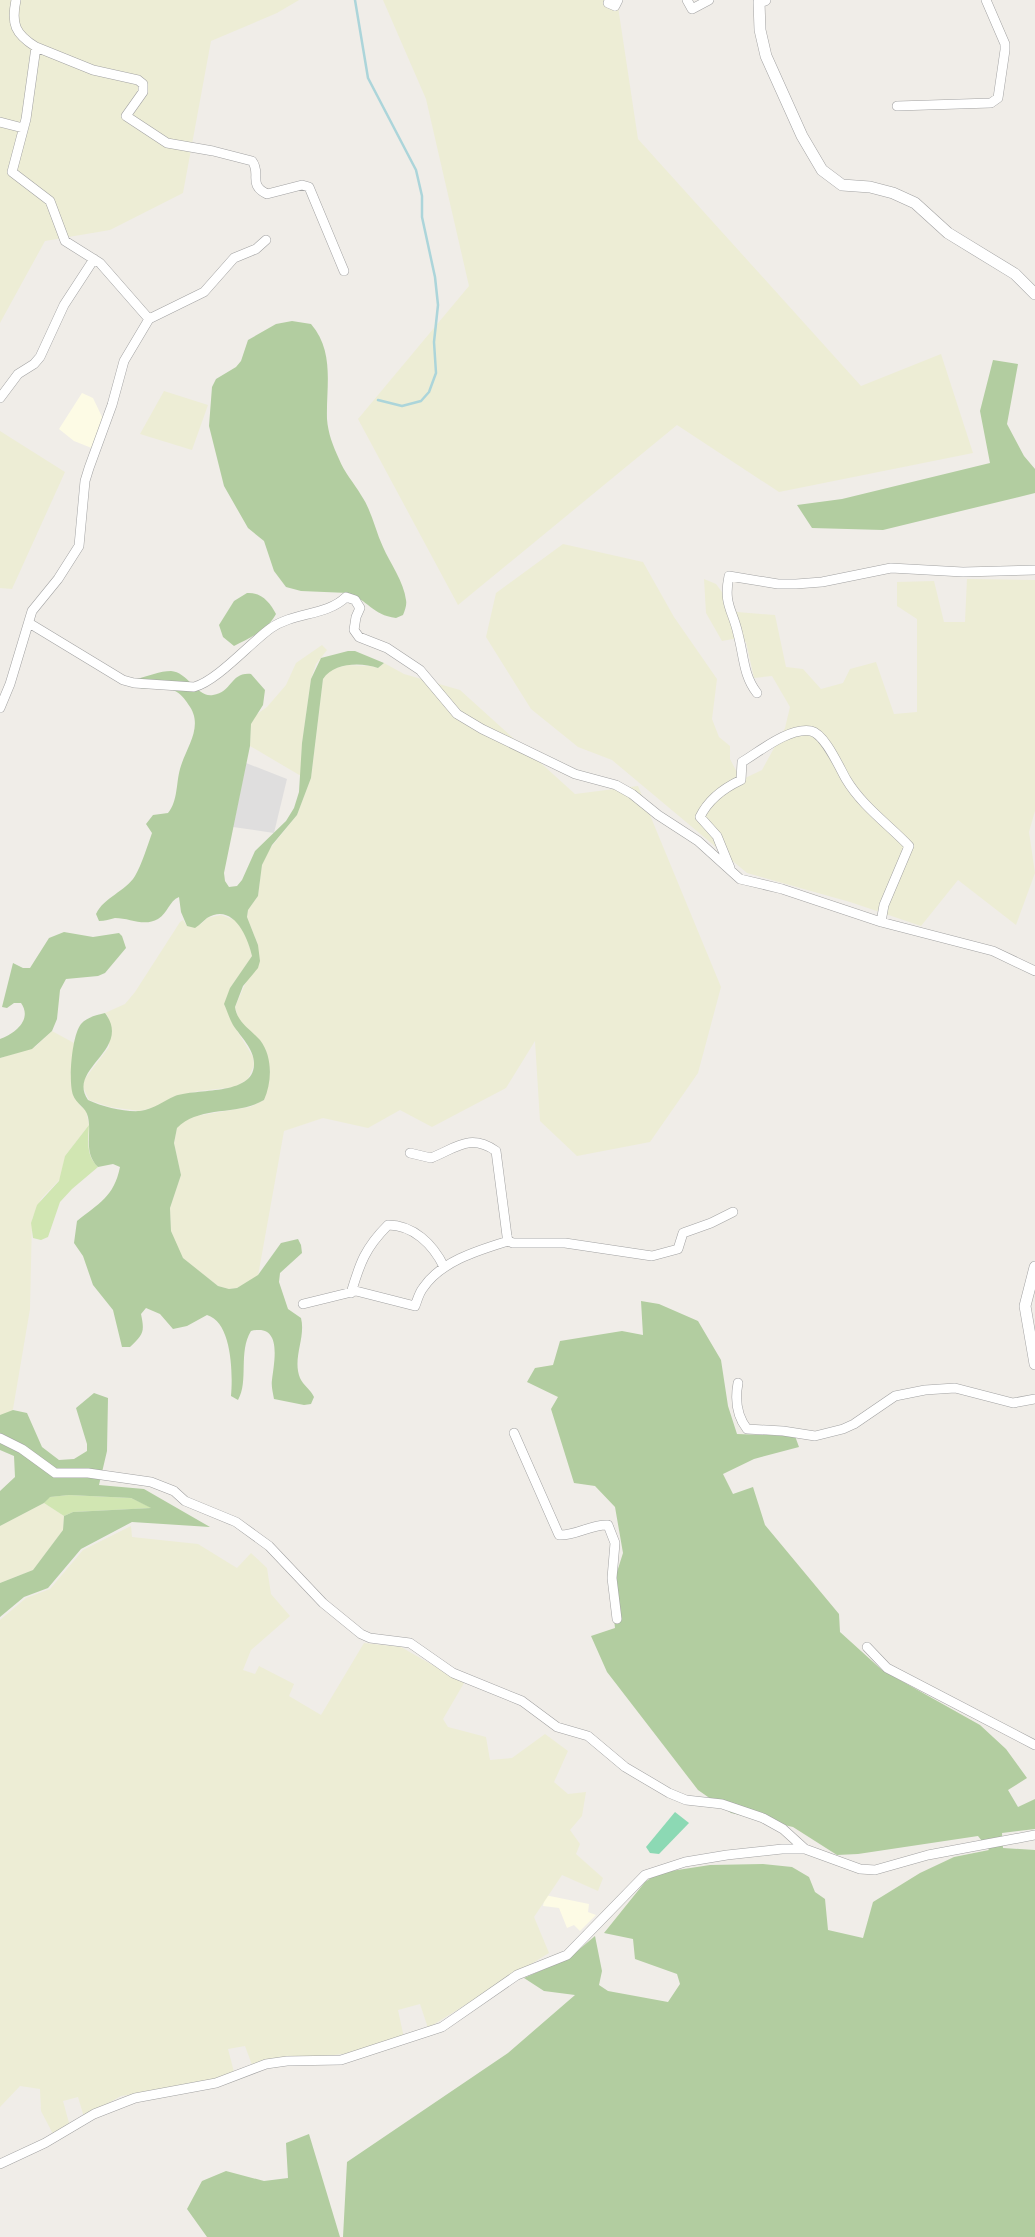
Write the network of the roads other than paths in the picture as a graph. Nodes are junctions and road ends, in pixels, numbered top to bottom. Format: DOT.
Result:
graph roads {
  1 [pos="16,0"];
  2 [pos="618,0"];
  3 [pos="687,0"];
  4 [pos="709,0"];
  5 [pos="760,0"];
  6 [pos="986,0"];
  7 [pos="608,3"];
  8 [pos="36,47"];
  9 [pos="897,106"];
  10 [pos="0,122"];
  11 [pos="23,128"];
  12 [pos="266,240"];
  13 [pos="94,259"];
  14 [pos="344,271"];
  15 [pos="1035,294"];
  16 [pos="149,319"];
  17 [pos="0,398"];
  18 [pos="1035,570"];
  19 [pos="29,623"];
  20 [pos="757,693"];
  21 [pos="0,708"];
  22 [pos="732,872"];
  23 [pos="881,922"];
  24 [pos="1035,971"];
  25 [pos="410,1153"];
  26 [pos="732,1212"];
  27 [pos="508,1241"];
  28 [pos="444,1267"];
  29 [pos="1035,1267"];
  30 [pos="351,1293"];
  31 [pos="303,1304"];
  32 [pos="1035,1364"];
  33 [pos="738,1383"];
  34 [pos="1035,1399"];
  35 [pos="514,1434"];
  36 [pos="0,1438"];
  37 [pos="617,1619"];
  38 [pos="867,1647"];
  39 [pos="1035,1745"];
  40 [pos="1035,1836"];
  41 [pos="805,1849"];
  42 [pos="0,2164"];
  1 -- 8 [label="street"];
  2 -- 7 [label="street"];
  3 -- 4 [label="street"];
  5 -- 15 [label="street"];
  6 -- 9 [label="street"];
  8 -- 11 [label="street"];
  8 -- 14 [label="street"];
  10 -- 11 [label="street"];
  11 -- 13 [label="street"];
  12 -- 16 [label="street"];
  13 -- 16 [label="street"];
  13 -- 17 [label="street"];
  16 -- 19 [label="street"];
  18 -- 20 [label="street"];
  19 -- 21 [label="street"];
  19 -- 22 [label="street"];
  22 -- 23 [label="street"];
  22 -- 23 [label="street"];
  23 -- 24 [label="street"];
  25 -- 27 [label="street"];
  26 -- 27 [label="street"];
  27 -- 28 [label="street"];
  28 -- 30 [label="street"];
  28 -- 30 [label="street"];
  29 -- 32 [label="street"];
  30 -- 31 [label="street"];
  33 -- 34 [label="street"];
  35 -- 37 [label="street"];
  36 -- 41 [label="street"];
  38 -- 39 [label="street"];
  40 -- 41 [label="street"];
  41 -- 42 [label="street"];
}
